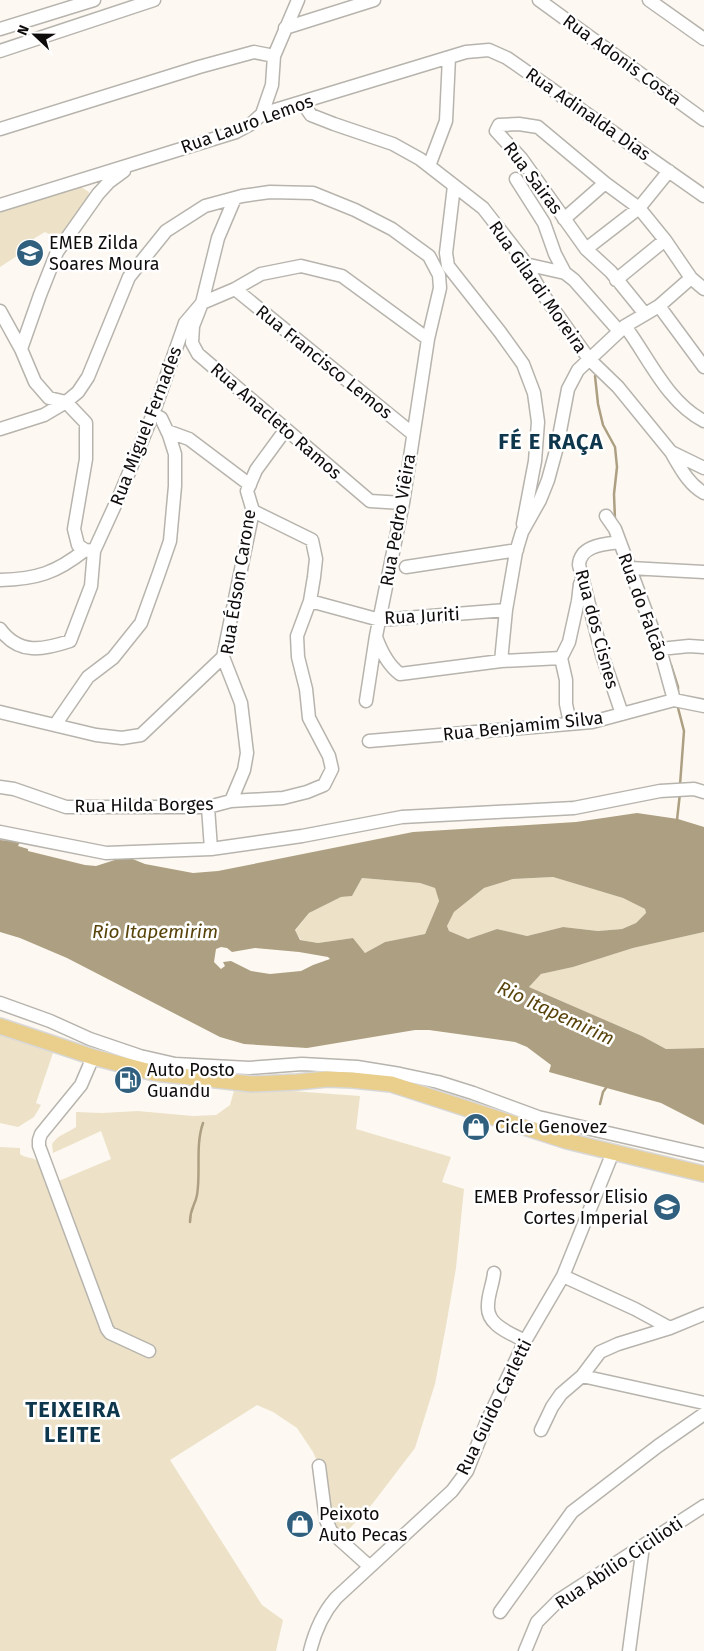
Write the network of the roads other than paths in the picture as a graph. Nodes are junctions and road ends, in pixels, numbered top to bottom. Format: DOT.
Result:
graph roads {
  1 [pos="94,0"];
  2 [pos="154,0"];
  3 [pos="298,0"];
  4 [pos="374,0"];
  5 [pos="540,0"];
  6 [pos="648,0"];
  7 [pos="285,28"];
  8 [pos="0,29"];
  9 [pos="704,39"];
  10 [pos="0,51"];
  11 [pos="466,52"];
  12 [pos="274,56"];
  13 [pos="449,58"];
  14 [pos="302,102"];
  15 [pos="262,114"];
  16 [pos="704,120"];
  17 [pos="0,129"];
  18 [pos="132,165"];
  19 [pos="429,166"];
  20 [pos="669,171"];
  21 [pos="516,179"];
  22 [pos="78,181"];
  23 [pos="605,183"];
  24 [pos="454,186"];
  25 [pos="704,196"];
  26 [pos="235,198"];
  27 [pos="0,205"];
  28 [pos="91,206"];
  29 [pos="639,208"];
  30 [pos="564,219"];
  31 [pos="664,240"];
  32 [pos="586,249"];
  33 [pos="525,264"];
  34 [pos="565,273"];
  35 [pos="691,278"];
  36 [pos="616,280"];
  37 [pos="235,290"];
  38 [pos="704,290"];
  39 [pos="202,303"];
  40 [pos="659,306"];
  41 [pos="0,310"];
  42 [pos="644,314"];
  43 [pos="622,329"];
  44 [pos="428,339"];
  45 [pos="21,349"];
  46 [pos="589,359"];
  47 [pos="704,367"];
  48 [pos="66,402"];
  49 [pos="153,414"];
  50 [pos="704,421"];
  51 [pos="0,429"];
  52 [pos="286,429"];
  53 [pos="167,432"];
  54 [pos="413,434"];
  55 [pos="671,452"];
  56 [pos="704,468"];
  57 [pos="250,485"];
  58 [pos="704,493"];
  59 [pos="403,502"];
  60 [pos="253,512"];
  61 [pos="606,516"];
  62 [pos="522,532"];
  63 [pos="620,542"];
  64 [pos="90,550"];
  65 [pos="517,550"];
  66 [pos="406,567"];
  67 [pos="630,568"];
  68 [pos="704,572"];
  69 [pos="581,576"];
  70 [pos="0,580"];
  71 [pos="310,601"];
  72 [pos="506,610"];
  73 [pos="380,620"];
  74 [pos="0,629"];
  75 [pos="376,636"];
  76 [pos="704,647"];
  77 [pos="660,649"];
  78 [pos="223,657"];
  79 [pos="561,658"];
  80 [pos="501,660"];
  81 [pos="674,700"];
  82 [pos="366,701"];
  83 [pos="704,706"];
  84 [pos="0,712"];
  85 [pos="622,714"];
  86 [pos="570,723"];
  87 [pos="55,725"];
  88 [pos="370,742"];
  89 [pos="0,787"];
  90 [pos="704,792"];
  91 [pos="230,801"];
  92 [pos="208,807"];
  93 [pos="0,832"];
  94 [pos="211,849"];
  95 [pos="0,1003"];
  96 [pos="0,1026"];
  97 [pos="93,1057"];
  98 [pos="536,1124"];
  99 [pos="613,1152"];
  100 [pos="704,1155"];
  101 [pos="704,1174"];
  102 [pos="494,1273"];
  103 [pos="563,1276"];
  104 [pos="704,1314"];
  105 [pos="670,1328"];
  106 [pos="525,1341"];
  107 [pos="149,1351"];
  108 [pos="582,1376"];
  109 [pos="704,1403"];
  110 [pos="704,1414"];
  111 [pos="541,1430"];
  112 [pos="318,1466"];
  113 [pos="704,1506"];
  114 [pos="643,1546"];
  115 [pos="369,1566"];
  116 [pos="500,1612"];
  117 [pos="310,1651"];
  118 [pos="525,1651"];
  119 [pos="629,1651"];
  1 -- 8 [label="street"];
  2 -- 10 [label="street"];
  3 -- 7 [label="street"];
  4 -- 7 [label="street"];
  5 -- 16 [label="street, Rua Adonis Costa"];
  6 -- 9 [label="street"];
  7 -- 12 [label="street"];
  11 -- 13 [label="street, Rua Lauro Lemos"];
  11 -- 20 [label="street, Rua Adinalda Dias"];
  12 -- 15 [label="street"];
  12 -- 17 [label="street"];
  13 -- 14 [label="street, Rua Lauro Lemos"];
  13 -- 19 [label="street"];
  14 -- 15 [label="street, Rua Lauro Lemos"];
  14 -- 19 [label="street, Rua Gilardi Moreira"];
  15 -- 18 [label="street, Rua Lauro Lemos"];
  18 -- 22 [label="street, Rua Lauro Lemos"];
  18 -- 28 [label="street"];
  19 -- 24 [label="street, Rua Gilardi Moreira"];
  20 -- 25 [label="street, Rua Adinalda Dias"];
  20 -- 29 [label="street"];
  21 -- 34 [label="street"];
  22 -- 27 [label="street, Rua Lauro Lemos"];
  22 -- 28 [label="street"];
  23 -- 29 [label="street, Rua Sairas"];
  23 -- 30 [label="street"];
  23 -- 30 [label="street, Rua Sairas"];
  24 -- 33 [label="street, Rua Gilardi Moreira"];
  24 -- 62 [label="street"];
  26 -- 39 [label="street, Rua Anacleto Ramos"];
  26 -- 44 [label="street, Rua Pedro Viêira"];
  26 -- 48 [label="street, Rua Pedro Viêira"];
  28 -- 45 [label="street"];
  29 -- 31 [label="street, Rua Sairas"];
  29 -- 32 [label="street"];
  30 -- 32 [label="street, Rua Sairas"];
  31 -- 35 [label="street, Rua Sairas"];
  31 -- 36 [label="street"];
  32 -- 36 [label="street, Rua Sairas"];
  33 -- 34 [label="street"];
  33 -- 46 [label="street, Rua Gilardi Moreira"];
  34 -- 43 [label="street"];
  35 -- 38 [label="street, Rua Sairas"];
  35 -- 40 [label="street"];
  36 -- 42 [label="street, Rua Sairas"];
  37 -- 39 [label="street"];
  37 -- 44 [label="street"];
  37 -- 54 [label="street, Rua Francisco Lemos"];
  39 -- 49 [label="street, Rua Miguel Fernades"];
  39 -- 52 [label="street, Rua Anacleto Ramos"];
  40 -- 42 [label="street"];
  40 -- 47 [label="street"];
  41 -- 45 [label="street"];
  42 -- 43 [label="street"];
  43 -- 46 [label="street"];
  43 -- 50 [label="street"];
  44 -- 54 [label="street, Rua Pedro Viêira"];
  45 -- 48 [label="street"];
  46 -- 55 [label="street, Rua Gilardi Moreira"];
  46 -- 62 [label="street"];
  48 -- 51 [label="street, Rua Pedro Viêira"];
  48 -- 64 [label="street"];
  49 -- 53 [label="street"];
  49 -- 64 [label="street, Rua Miguel Fernades"];
  52 -- 57 [label="street, Rua Édson Carone"];
  52 -- 59 [label="street, Rua Anacleto Ramos"];
  53 -- 57 [label="street"];
  53 -- 87 [label="street"];
  54 -- 59 [label="street, Rua Pedro Viêira"];
  55 -- 56 [label="street, Rua Gilardi Moreira"];
  55 -- 58 [label="street"];
  57 -- 60 [label="street, Rua Édson Carone"];
  59 -- 73 [label="street, Rua Pedro Viêira"];
  60 -- 71 [label="street"];
  60 -- 78 [label="street, Rua Édson Carone"];
  61 -- 63 [label="street, Rua do Falcão"];
  62 -- 65 [label="street"];
  63 -- 67 [label="street, Rua do Falcão"];
  63 -- 69 [label="street, Rua dos Cisnes"];
  64 -- 70 [label="street"];
  64 -- 74 [label="street"];
  65 -- 66 [label="street"];
  65 -- 72 [label="street"];
  67 -- 68 [label="street"];
  67 -- 77 [label="street, Rua do Falcão"];
  69 -- 79 [label="street"];
  69 -- 85 [label="street, Rua dos Cisnes"];
  71 -- 73 [label="street, Rua Juriti"];
  71 -- 91 [label="street, Rua Hilda Borges"];
  72 -- 73 [label="street, Rua Juriti"];
  72 -- 80 [label="street"];
  73 -- 75 [label="street, Rua Pedro Viêira"];
  75 -- 80 [label="street"];
  75 -- 82 [label="street, Rua Pedro Viêira"];
  76 -- 77 [label="street"];
  77 -- 81 [label="street, Rua do Falcão"];
  78 -- 87 [label="street"];
  78 -- 91 [label="street, Rua Édson Carone"];
  79 -- 80 [label="street"];
  79 -- 86 [label="street"];
  81 -- 83 [label="street, Rua Benjamim Silva"];
  81 -- 85 [label="street, Rua Benjamim Silva"];
  84 -- 87 [label="street"];
  85 -- 86 [label="street, Rua Benjamim Silva"];
  86 -- 88 [label="street, Rua Benjamim Silva"];
  89 -- 92 [label="street, Rua Hilda Borges"];
  90 -- 94 [label="street"];
  91 -- 92 [label="street, Rua Hilda Borges"];
  92 -- 94 [label="street"];
  93 -- 94 [label="street"];
  95 -- 98 [label="street"];
  96 -- 97 [label="main road"];
  97 -- 98 [label="main road"];
  97 -- 107 [label="street"];
  98 -- 99 [label="main road"];
  98 -- 100 [label="street"];
  99 -- 101 [label="main road"];
  99 -- 103 [label="street, Rua Guido Carletti"];
  102 -- 106 [label="street"];
  103 -- 105 [label="street"];
  103 -- 106 [label="street, Rua Guido Carletti"];
  104 -- 105 [label="street"];
  105 -- 108 [label="street"];
  106 -- 115 [label="street, Rua Guido Carletti"];
  108 -- 109 [label="street"];
  108 -- 111 [label="street"];
  110 -- 116 [label="street"];
  112 -- 115 [label="street"];
  113 -- 114 [label="street, Rua Abílio Cicilioti"];
  114 -- 118 [label="street, Rua Abílio Cicilioti"];
  114 -- 119 [label="street"];
  115 -- 117 [label="street, Rua Guido Carletti"];
}
